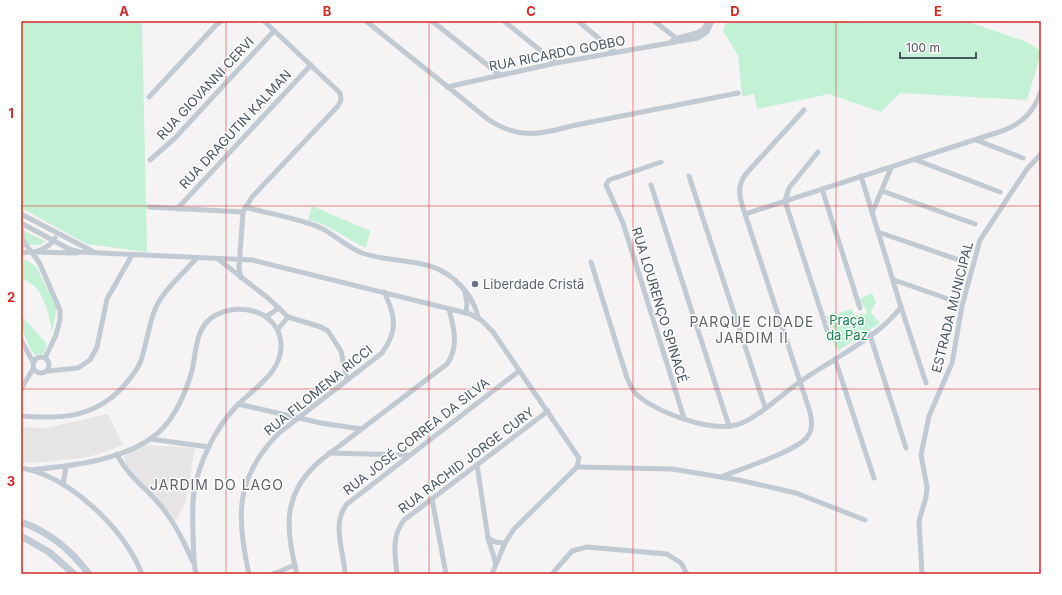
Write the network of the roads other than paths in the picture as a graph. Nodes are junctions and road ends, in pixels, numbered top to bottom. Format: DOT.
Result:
graph roads {
  1 [pos="222,21"];
  2 [pos="264,21"];
  3 [pos="366,21"];
  4 [pos="432,21"];
  5 [pos="504,21"];
  6 [pos="578,21"];
  7 [pos="654,21"];
  8 [pos="712,21"];
  9 [pos="708,24"];
  10 [pos="274,31"];
  11 [pos="675,40"];
  12 [pos="615,52"];
  13 [pos="556,63"];
  14 [pos="311,65"];
  15 [pos="500,75"];
  16 [pos="447,87"];
  17 [pos="738,93"];
  18 [pos="1040,94"];
  19 [pos="149,97"];
  20 [pos="804,110"];
  21 [pos="976,140"];
  22 [pos="818,152"];
  23 [pos="1041,154"];
  24 [pos="1023,158"];
  25 [pos="150,160"];
  26 [pos="916,160"];
  27 [pos="661,162"];
  28 [pos="891,168"];
  29 [pos="689,176"];
  30 [pos="861,176"];
  31 [pos="651,186"];
  32 [pos="822,188"];
  33 [pos="882,191"];
  34 [pos="1000,192"];
  35 [pos="785,201"];
  36 [pos="149,207"];
  37 [pos="176,209"];
  38 [pos="244,210"];
  39 [pos="872,213"];
  40 [pos="21,214"];
  41 [pos="745,214"];
  42 [pos="21,223"];
  43 [pos="975,224"];
  44 [pos="21,229"];
  45 [pos="878,232"];
  46 [pos="56,234"];
  47 [pos="65,238"];
  48 [pos="23,241"];
  49 [pos="53,241"];
  50 [pos="21,248"];
  51 [pos="69,249"];
  52 [pos="30,252"];
  53 [pos="21,253"];
  54 [pos="41,253"];
  55 [pos="52,253"];
  56 [pos="88,253"];
  57 [pos="96,253"];
  58 [pos="132,255"];
  59 [pos="197,258"];
  60 [pos="218,259"];
  61 [pos="239,259"];
  62 [pos="962,261"];
  63 [pos="39,262"];
  64 [pos="591,262"];
  65 [pos="241,278"];
  66 [pos="894,280"];
  67 [pos="464,289"];
  68 [pos="384,292"];
  69 [pos="954,301"];
  70 [pos="901,307"];
  71 [pos="279,308"];
  72 [pos="860,308"];
  73 [pos="449,309"];
  74 [pos="466,313"];
  75 [pos="267,316"];
  76 [pos="288,317"];
  77 [pos="478,317"];
  78 [pos="278,329"];
  79 [pos="827,330"];
  80 [pos="870,335"];
  81 [pos="21,340"];
  82 [pos="45,358"];
  83 [pos="835,359"];
  84 [pos="33,362"];
  85 [pos="33,369"];
  86 [pos="48,371"];
  87 [pos="519,371"];
  88 [pos="347,380"];
  89 [pos="800,381"];
  90 [pos="926,382"];
  91 [pos="21,389"];
  92 [pos="238,404"];
  93 [pos="765,407"];
  94 [pos="548,411"];
  95 [pos="21,416"];
  96 [pos="298,418"];
  97 [pos="684,418"];
  98 [pos="729,426"];
  99 [pos="361,429"];
  100 [pos="150,439"];
  101 [pos="209,447"];
  102 [pos="906,448"];
  103 [pos="329,453"];
  104 [pos="117,454"];
  105 [pos="408,455"];
  106 [pos="476,466"];
  107 [pos="66,467"];
  108 [pos="577,467"];
  109 [pos="21,468"];
  110 [pos="30,470"];
  111 [pos="721,477"];
  112 [pos="874,478"];
  113 [pos="63,484"];
  114 [pos="432,499"];
  115 [pos="865,520"];
  116 [pos="21,522"];
  117 [pos="21,536"];
  118 [pos="488,538"];
  119 [pos="505,543"];
  120 [pos="194,565"];
  121 [pos="295,565"];
  122 [pos="496,565"];
  123 [pos="74,574"];
  124 [pos="89,574"];
  125 [pos="142,574"];
  126 [pos="196,574"];
  127 [pos="249,574"];
  128 [pos="273,574"];
  129 [pos="297,574"];
  130 [pos="345,574"];
  131 [pos="397,574"];
  132 [pos="446,574"];
  133 [pos="492,574"];
  134 [pos="552,574"];
  135 [pos="687,574"];
  136 [pos="922,574"];
  1 -- 19 [label="street"];
  2 -- 10 [label="street"];
  3 -- 16 [label="street"];
  4 -- 15 [label="street"];
  5 -- 13 [label="street"];
  6 -- 12 [label="street"];
  7 -- 11 [label="street"];
  8 -- 9 [label="street"];
  9 -- 11 [label="street, RUA RICARDO GOBBO"];
  10 -- 14 [label="street"];
  10 -- 25 [label="street, RUA GIOVANNI CERVI"];
  11 -- 12 [label="street, RUA RICARDO GOBBO"];
  12 -- 13 [label="street, RUA RICARDO GOBBO"];
  13 -- 15 [label="street, RUA RICARDO GOBBO"];
  14 -- 37 [label="street, RUA DRAGUTIN KALMAN"];
  14 -- 38 [label="street"];
  15 -- 16 [label="street, RUA RICARDO GOBBO"];
  16 -- 17 [label="street"];
  18 -- 21 [label="street"];
  20 -- 41 [label="street"];
  21 -- 24 [label="street"];
  21 -- 26 [label="street"];
  22 -- 35 [label="street"];
  23 -- 136 [label="street, ESTRADA MUNICIPAL"];
  26 -- 28 [label="street"];
  26 -- 34 [label="street"];
  27 -- 97 [label="street, RUA LOURENÇO SPINACÉ"];
  28 -- 30 [label="street"];
  28 -- 33 [label="street"];
  29 -- 93 [label="street"];
  30 -- 32 [label="street"];
  30 -- 39 [label="street"];
  31 -- 98 [label="street"];
  32 -- 35 [label="street"];
  32 -- 72 [label="street"];
  33 -- 39 [label="street"];
  33 -- 43 [label="street"];
  35 -- 41 [label="street"];
  35 -- 79 [label="street"];
  36 -- 37 [label="street"];
  37 -- 38 [label="street"];
  38 -- 61 [label="street"];
  38 -- 67 [label="street"];
  39 -- 45 [label="street"];
  40 -- 46 [label="street"];
  41 -- 89 [label="street"];
  42 -- 49 [label="street"];
  44 -- 48 [label="street"];
  45 -- 62 [label="street"];
  45 -- 66 [label="street"];
  46 -- 47 [label="street"];
  46 -- 49 [label="street"];
  47 -- 51 [label="street"];
  47 -- 57 [label="street"];
  48 -- 50 [label="street"];
  48 -- 52 [label="street"];
  49 -- 51 [label="street"];
  49 -- 52 [label="street"];
  51 -- 55 [label="street"];
  51 -- 56 [label="street"];
  52 -- 53 [label="street"];
  52 -- 54 [label="street"];
  52 -- 63 [label="street"];
  54 -- 55 [label="street"];
  54 -- 63 [label="street"];
  55 -- 56 [label="street"];
  56 -- 57 [label="street"];
  57 -- 58 [label="street"];
  58 -- 59 [label="street"];
  58 -- 86 [label="street"];
  59 -- 60 [label="street"];
  59 -- 95 [label="street"];
  60 -- 61 [label="street"];
  60 -- 65 [label="street"];
  61 -- 65 [label="street"];
  61 -- 68 [label="street"];
  63 -- 82 [label="street"];
  64 -- 97 [label="street"];
  65 -- 71 [label="street"];
  66 -- 69 [label="street"];
  66 -- 70 [label="street"];
  67 -- 74 [label="street"];
  67 -- 77 [label="street"];
  68 -- 73 [label="street"];
  68 -- 88 [label="street, RUA FILOMENA RICCI"];
  70 -- 80 [label="street"];
  70 -- 90 [label="street"];
  71 -- 75 [label="street"];
  71 -- 76 [label="street"];
  73 -- 74 [label="street"];
  73 -- 99 [label="street"];
  74 -- 77 [label="street"];
  75 -- 78 [label="street"];
  75 -- 100 [label="street"];
  76 -- 78 [label="street"];
  76 -- 88 [label="street"];
  77 -- 87 [label="street"];
  78 -- 92 [label="street"];
  80 -- 83 [label="street"];
  80 -- 102 [label="street"];
  81 -- 84 [label="street"];
  82 -- 84 [label="street"];
  82 -- 86 [label="street"];
  83 -- 89 [label="street"];
  83 -- 112 [label="street"];
  84 -- 85 [label="street"];
  85 -- 86 [label="street"];
  85 -- 91 [label="street"];
  87 -- 94 [label="street"];
  87 -- 105 [label="street, RUA JOSÉ CORREA DA SILVA"];
  88 -- 96 [label="street, RUA FILOMENA RICCI"];
  89 -- 93 [label="street"];
  89 -- 111 [label="street"];
  92 -- 96 [label="street"];
  92 -- 101 [label="street"];
  93 -- 98 [label="street"];
  94 -- 106 [label="street, RUA RACHID JORGE CURY"];
  94 -- 108 [label="street"];
  96 -- 99 [label="street"];
  96 -- 127 [label="street, RUA FILOMENA RICCI"];
  97 -- 98 [label="street"];
  99 -- 103 [label="street"];
  100 -- 101 [label="street"];
  100 -- 104 [label="street"];
  101 -- 120 [label="street"];
  103 -- 105 [label="street"];
  103 -- 121 [label="street"];
  104 -- 107 [label="street"];
  104 -- 120 [label="street"];
  105 -- 130 [label="street, RUA JOSÉ CORREA DA SILVA"];
  106 -- 114 [label="street, RUA RACHID JORGE CURY"];
  106 -- 118 [label="street"];
  107 -- 110 [label="street"];
  107 -- 113 [label="street"];
  108 -- 111 [label="street"];
  108 -- 119 [label="street"];
  109 -- 110 [label="street"];
  110 -- 113 [label="street"];
  111 -- 115 [label="street"];
  113 -- 125 [label="street"];
  114 -- 131 [label="street, RUA RACHID JORGE CURY"];
  114 -- 132 [label="street"];
  116 -- 124 [label="main road"];
  117 -- 123 [label="main road"];
  118 -- 119 [label="street"];
  118 -- 122 [label="street"];
  119 -- 122 [label="street"];
  120 -- 126 [label="street"];
  121 -- 128 [label="street"];
  121 -- 129 [label="street"];
  122 -- 133 [label="street"];
  134 -- 135 [label="street"];
}
